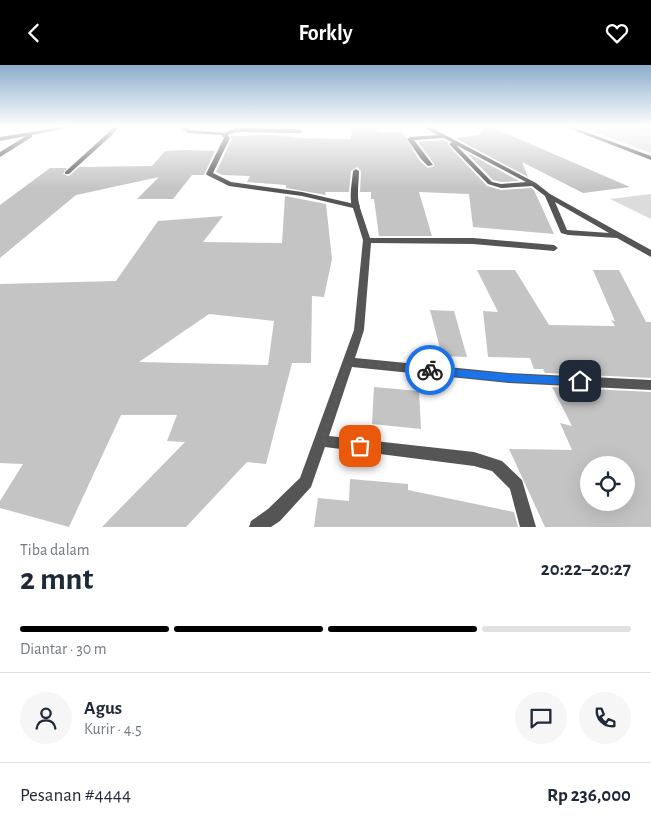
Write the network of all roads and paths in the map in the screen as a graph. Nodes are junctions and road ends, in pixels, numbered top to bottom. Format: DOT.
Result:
graph roads {
  1 [pos="12,148"];
  2 [pos="95,148"];
  3 [pos="222,148"];
  4 [pos="417,148"];
  5 [pos="455,148"];
  6 [pos="464,148"];
  7 [pos="622,148"];
  8 [pos="0,155"];
  9 [pos="651,159"];
  10 [pos="430,165"];
  11 [pos="356,171"];
  12 [pos="67,173"];
  13 [pos="534,185"];
  14 [pos="548,195"];
  15 [pos="356,207"];
  16 [pos="619,236"];
  17 [pos="367,240"];
  18 [pos="554,248"];
  19 [pos="651,254"];
  20 [pos="348,362"];
  21 [pos="651,385"];
  22 [pos="322,441"];
  23 [pos="257,527"];
  24 [pos="528,527"];
  1 -- 8 [label="street"];
  2 -- 12 [label="street"];
  3 -- 15 [label="street"];
  4 -- 10 [label="street"];
  5 -- 13 [label="street"];
  6 -- 13 [label="street"];
  7 -- 9 [label="street"];
  11 -- 15 [label="street"];
  13 -- 14 [label="street"];
  14 -- 16 [label="street"];
  14 -- 16 [label="street"];
  15 -- 17 [label="street"];
  16 -- 19 [label="street"];
  17 -- 18 [label="street"];
  17 -- 20 [label="street"];
  20 -- 21 [label="street"];
  20 -- 22 [label="street"];
  22 -- 23 [label="street"];
  22 -- 24 [label="street"];
}
